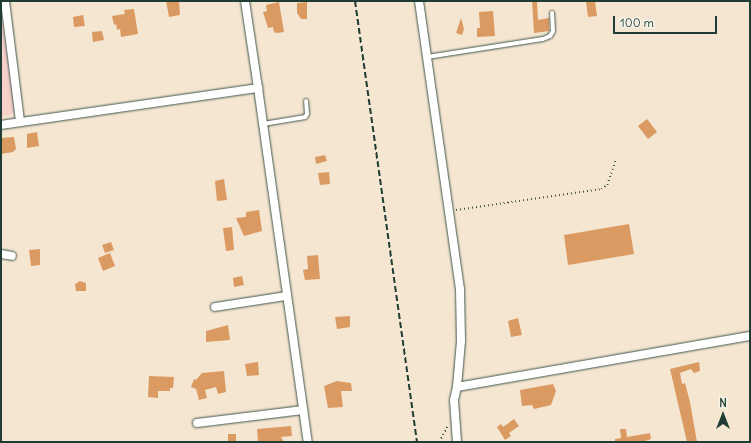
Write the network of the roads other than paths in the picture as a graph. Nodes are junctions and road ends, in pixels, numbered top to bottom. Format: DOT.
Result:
graph roads {
  1 [pos="5,1"];
  2 [pos="245,1"];
  3 [pos="418,1"];
  4 [pos="552,13"];
  5 [pos="426,57"];
  6 [pos="258,88"];
  7 [pos="306,101"];
  8 [pos="20,122"];
  9 [pos="263,124"];
  10 [pos="1,125"];
  11 [pos="1,254"];
  12 [pos="12,256"];
  13 [pos="286,296"];
  14 [pos="215,307"];
  15 [pos="750,336"];
  16 [pos="457,387"];
  17 [pos="304,410"];
  18 [pos="197,423"];
  19 [pos="308,442"];
  20 [pos="457,442"];
  1 -- 8 [label="street"];
  2 -- 6 [label="street"];
  3 -- 5 [label="street"];
  4 -- 5 [label="lane"];
  5 -- 16 [label="street"];
  6 -- 8 [label="street"];
  6 -- 9 [label="street"];
  7 -- 9 [label="lane"];
  8 -- 10 [label="street"];
  9 -- 13 [label="street"];
  11 -- 12 [label="street"];
  13 -- 14 [label="street"];
  13 -- 17 [label="street"];
  15 -- 16 [label="street"];
  16 -- 20 [label="street"];
  17 -- 18 [label="street"];
  17 -- 19 [label="street"];
}
